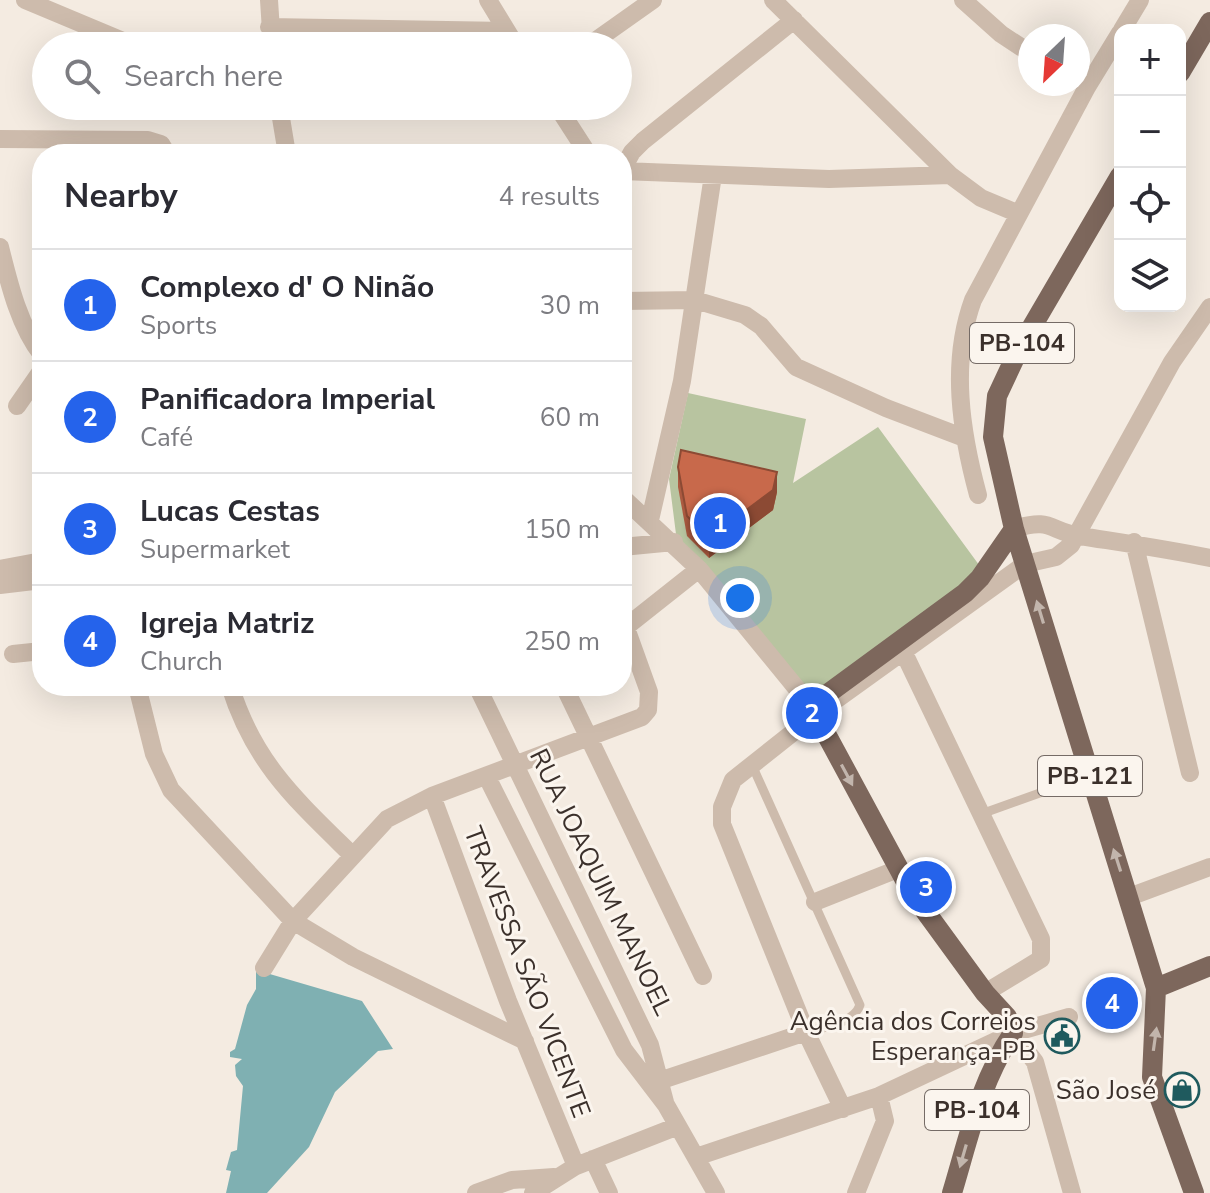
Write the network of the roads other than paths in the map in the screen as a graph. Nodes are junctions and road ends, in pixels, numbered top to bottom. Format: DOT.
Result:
graph roads {
  1 [pos="25,0"];
  2 [pos="269,0"];
  3 [pos="488,0"];
  4 [pos="653,0"];
  5 [pos="773,0"];
  6 [pos="963,0"];
  7 [pos="1140,0"];
  8 [pos="794,20"];
  9 [pos="1210,22"];
  10 [pos="1126,24"];
  11 [pos="269,27"];
  12 [pos="102,32"];
  13 [pos="270,32"];
  14 [pos="379,32"];
  15 [pos="507,32"];
  16 [pos="608,32"];
  17 [pos="1114,42"];
  18 [pos="1018,45"];
  19 [pos="1186,63"];
  20 [pos="1090,74"];
  21 [pos="1077,96"];
  22 [pos="281,120"];
  23 [pos="566,120"];
  24 [pos="0,139"];
  25 [pos="45,144"];
  26 [pos="105,144"];
  27 [pos="155,144"];
  28 [pos="285,144"];
  29 [pos="582,144"];
  30 [pos="632,152"];
  31 [pos="632,171"];
  32 [pos="713,175"];
  33 [pos="950,175"];
  34 [pos="1114,186"];
  35 [pos="1019,214"];
  36 [pos="0,247"];
  37 [pos="695,300"];
  38 [pos="632,301"];
  39 [pos="1210,307"];
  40 [pos="32,338"];
  41 [pos="32,384"];
  42 [pos="17,406"];
  43 [pos="962,437"];
  44 [pos="978,495"];
  45 [pos="632,505"];
  46 [pos="650,520"];
  47 [pos="1014,529"];
  48 [pos="1075,536"];
  49 [pos="674,542"];
  50 [pos="1134,542"];
  51 [pos="632,546"];
  52 [pos="1210,558"];
  53 [pos="32,563"];
  54 [pos="1025,564"];
  55 [pos="0,569"];
  56 [pos="699,569"];
  57 [pos="32,581"];
  58 [pos="0,585"];
  59 [pos="632,623"];
  60 [pos="632,649"];
  61 [pos="903,651"];
  62 [pos="32,652"];
  63 [pos="13,654"];
  64 [pos="140,696"];
  65 [pos="233,696"];
  66 [pos="482,696"];
  67 [pos="569,696"];
  68 [pos="813,711"];
  69 [pos="588,738"];
  70 [pos="752,765"];
  71 [pos="516,766"];
  72 [pos="1190,773"];
  73 [pos="1090,775"];
  74 [pos="487,777"];
  75 [pos="432,796"];
  76 [pos="981,814"];
  77 [pos="351,854"];
  78 [pos="1210,867"];
  79 [pos="898,869"];
  80 [pos="1129,897"];
  81 [pos="815,902"];
  82 [pos="293,921"];
  83 [pos="1210,966"];
  84 [pos="264,968"];
  85 [pos="703,976"];
  86 [pos="1156,988"];
  87 [pos="985,993"];
  88 [pos="1069,1017"];
  89 [pos="806,1032"];
  90 [pos="1013,1033"];
  91 [pos="525,1041"];
  92 [pos="654,1083"];
  93 [pos="879,1096"];
  94 [pos="843,1109"];
  95 [pos="678,1126"];
  96 [pos="696,1157"];
  97 [pos="584,1162"];
  98 [pos="554,1177"];
  99 [pos="476,1193"];
  100 [pos="533,1193"];
  101 [pos="609,1193"];
  102 [pos="716,1193"];
  103 [pos="856,1193"];
  104 [pos="952,1193"];
  105 [pos="1072,1193"];
  106 [pos="1194,1193"];
  1 -- 12 [label="street"];
  2 -- 11 [label="street"];
  3 -- 15 [label="street"];
  4 -- 16 [label="street"];
  5 -- 8 [label="street"];
  6 -- 18 [label="street"];
  7 -- 10 [label="street"];
  8 -- 30 [label="street"];
  8 -- 33 [label="street"];
  9 -- 19 [label="main road"];
  11 -- 13 [label="street"];
  11 -- 14 [label="street"];
  17 -- 20 [label="street"];
  21 -- 35 [label="street"];
  22 -- 28 [label="street"];
  23 -- 29 [label="street"];
  24 -- 25 [label="street"];
  26 -- 27 [label="street"];
  31 -- 32 [label="street"];
  32 -- 33 [label="street"];
  32 -- 37 [label="street"];
  33 -- 35 [label="street"];
  34 -- 47 [label="main road, PB-104"];
  35 -- 43 [label="street"];
  36 -- 40 [label="street"];
  37 -- 38 [label="street"];
  37 -- 43 [label="street"];
  37 -- 46 [label="street"];
  39 -- 48 [label="street"];
  41 -- 42 [label="street"];
  43 -- 44 [label="street"];
  45 -- 46 [label="street"];
  46 -- 49 [label="street"];
  47 -- 48 [label="street"];
  47 -- 54 [label="main road, PB-121"];
  47 -- 68 [label="main road"];
  48 -- 50 [label="street"];
  48 -- 54 [label="street"];
  49 -- 51 [label="street"];
  49 -- 56 [label="street"];
  50 -- 52 [label="street"];
  50 -- 72 [label="street"];
  53 -- 55 [label="street"];
  54 -- 61 [label="street"];
  73 -- 54 [label="main road, PB-121, one-way"];
  56 -- 59 [label="street"];
  56 -- 68 [label="street"];
  57 -- 58 [label="street"];
  60 -- 69 [label="street"];
  61 -- 68 [label="street"];
  61 -- 76 [label="street"];
  62 -- 63 [label="street"];
  64 -- 82 [label="street"];
  65 -- 77 [label="street"];
  66 -- 71 [label="street, RUA JOAQUIM MANOEL"];
  67 -- 69 [label="street"];
  68 -- 70 [label="street"];
  68 -- 79 [label="main road, one-way"];
  69 -- 71 [label="street"];
  69 -- 85 [label="street"];
  70 -- 81 [label="lane"];
  70 -- 89 [label="street"];
  71 -- 74 [label="street"];
  71 -- 92 [label="street, RUA JOAQUIM MANOEL"];
  73 -- 76 [label="lane"];
  80 -- 73 [label="main road, PB-121, one-way"];
  74 -- 75 [label="street"];
  74 -- 92 [label="street, RUA JOAQUIM MANOEL"];
  75 -- 77 [label="street"];
  75 -- 91 [label="street, TRAVESSA SÃO VICENTE"];
  76 -- 87 [label="street"];
  77 -- 82 [label="street"];
  78 -- 80 [label="street"];
  79 -- 81 [label="street"];
  79 -- 87 [label="main road"];
  80 -- 86 [label="main road, PB-121"];
  81 -- 89 [label="lane"];
  82 -- 84 [label="street"];
  82 -- 91 [label="street"];
  83 -- 86 [label="main road"];
  106 -- 86 [label="main road, PB-121, one-way"];
  87 -- 90 [label="main road"];
  88 -- 90 [label="street"];
  89 -- 92 [label="street"];
  89 -- 94 [label="street"];
  90 -- 93 [label="street"];
  90 -- 104 [label="main road, PB-104, one-way"];
  90 -- 105 [label="street"];
  91 -- 97 [label="street, TRAVESSA SÃO VICENTE"];
  92 -- 95 [label="street, RUA JOAQUIM MANOEL"];
  93 -- 94 [label="street"];
  93 -- 103 [label="street"];
  94 -- 96 [label="street"];
  95 -- 96 [label="street, RUA JOAQUIM MANOEL"];
  95 -- 97 [label="street"];
  96 -- 102 [label="street, RUA JOAQUIM MANOEL"];
  97 -- 98 [label="street"];
  97 -- 101 [label="street, TRAVESSA SÃO VICENTE"];
  98 -- 99 [label="street"];
  98 -- 100 [label="street"];
}
